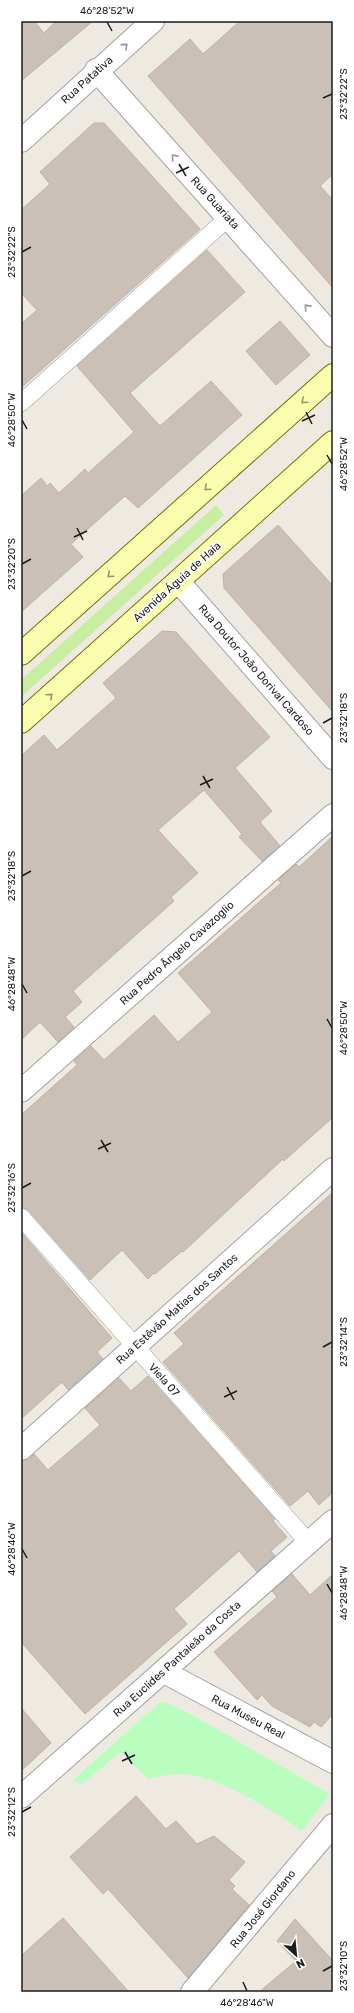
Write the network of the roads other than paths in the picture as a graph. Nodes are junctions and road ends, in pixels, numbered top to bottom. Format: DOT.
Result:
graph roads {
  1 [pos="153,21"];
  2 [pos="96,70"];
  3 [pos="21,141"];
  4 [pos="228,218"];
  5 [pos="333,336"];
  6 [pos="333,376"];
  7 [pos="21,403"];
  8 [pos="333,426"];
  9 [pos="333,442"];
  10 [pos="241,525"];
  11 [pos="178,581"];
  12 [pos="21,654"];
  13 [pos="21,722"];
  14 [pos="333,758"];
  15 [pos="333,814"];
  16 [pos="21,1091"];
  17 [pos="333,1169"];
  18 [pos="21,1217"];
  19 [pos="134,1346"];
  20 [pos="21,1449"];
  21 [pos="333,1521"];
  22 [pos="308,1542"];
  23 [pos="164,1672"];
  24 [pos="333,1762"];
  25 [pos="21,1797"];
  26 [pos="333,1825"];
  27 [pos="192,1992"];
  2 -- 1 [label="street, Rua Patativa, one-way"];
  2 -- 3 [label="street, Rua Patativa"];
  4 -- 2 [label="street, Rua Guariata, one-way"];
  5 -- 4 [label="street, Rua Guariata, one-way"];
  4 -- 7 [label="lane"];
  6 -- 12 [label="main road, one-way"];
  8 -- 10 [label="main road"];
  9 -- 10 [label="main road, Avenida Águia de Haia"];
  10 -- 11 [label="main road, Avenida Águia de Haia"];
  13 -- 11 [label="main road, Avenida Águia de Haia, one-way"];
  11 -- 14 [label="street, Rua Doutor João Dorival Cardoso"];
  15 -- 16 [label="street, Rua Pedro Ângelo Cavazoglio"];
  17 -- 19 [label="street, Rua Estêvão Matias dos Santos"];
  18 -- 19 [label="lane, Viela 07"];
  19 -- 20 [label="street, Rua Estêvão Matias dos Santos"];
  19 -- 22 [label="lane, Viela 07"];
  21 -- 22 [label="street, Rua Euclides Pantaleão da Costa"];
  22 -- 23 [label="street, Rua Euclides Pantaleão da Costa"];
  23 -- 24 [label="street, Rua Museu Real"];
  23 -- 25 [label="street, Rua Euclides Pantaleão da Costa"];
  26 -- 27 [label="street, Rua José Giordano"];
}
